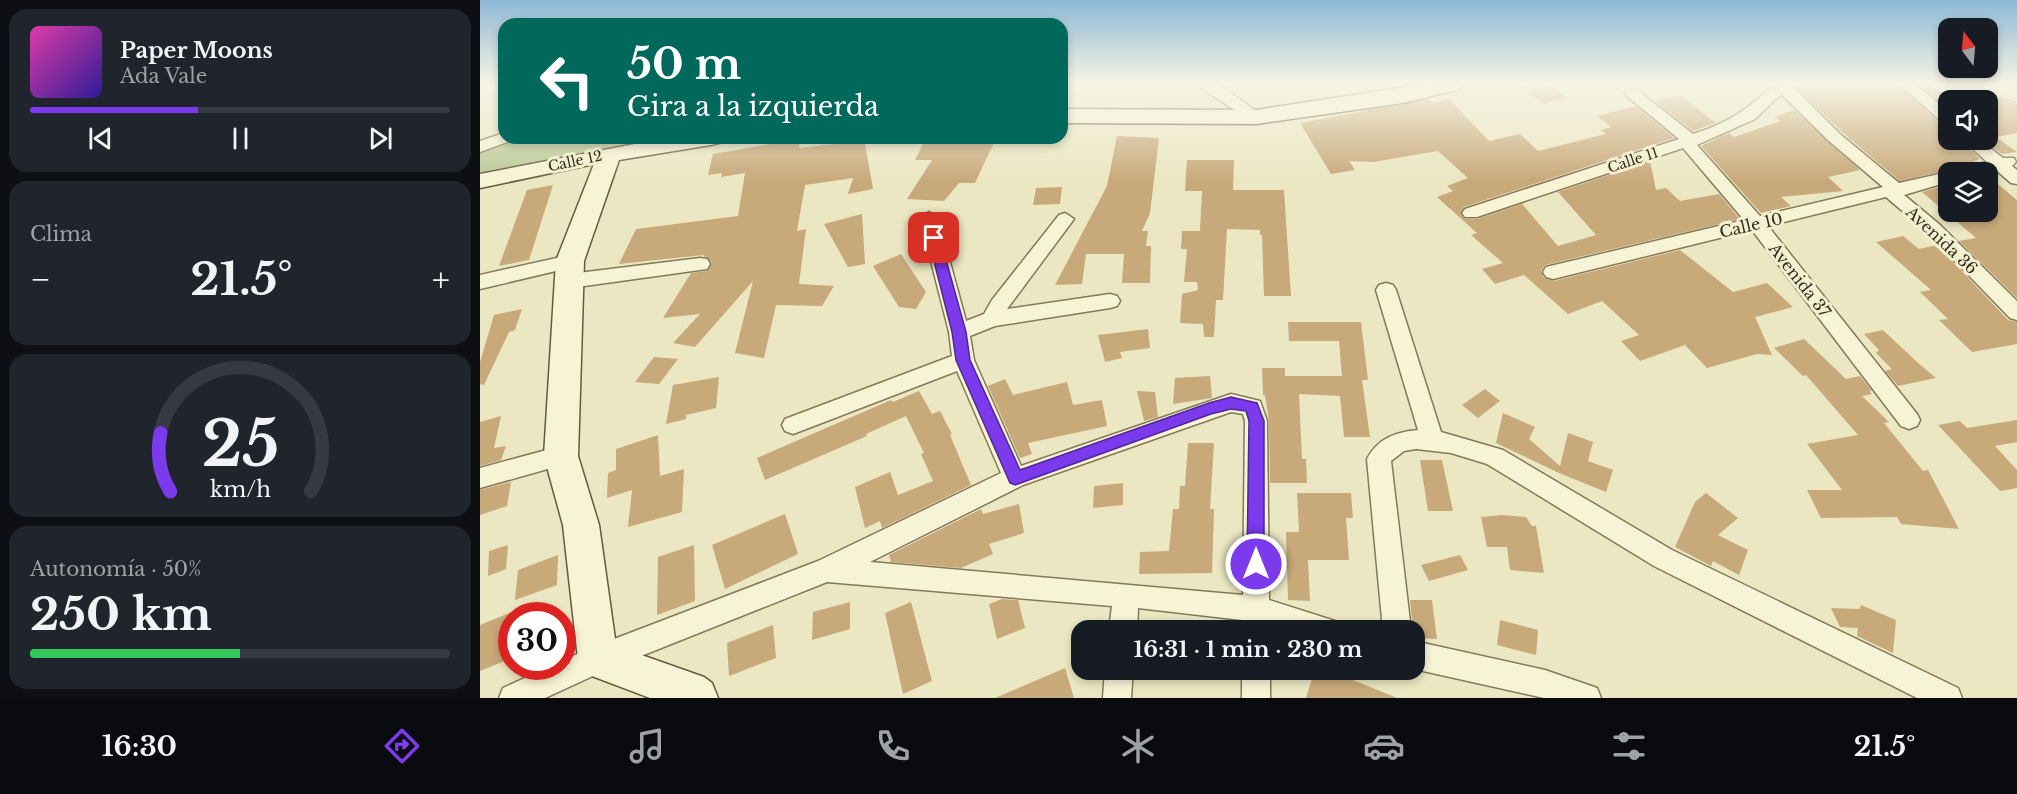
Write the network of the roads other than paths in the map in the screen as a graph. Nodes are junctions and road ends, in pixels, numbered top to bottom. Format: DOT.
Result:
graph roads {
  1 [pos="1173,117"];
  2 [pos="1256,117"];
  3 [pos="1659,117"];
  4 [pos="1748,117"];
  5 [pos="1814,117"];
  6 [pos="498,140"];
  7 [pos="1689,142"];
  8 [pos="673,144"];
  9 [pos="480,147"];
  10 [pos="1983,150"];
  11 [pos="609,154"];
  12 [pos="2017,160"];
  13 [pos="1999,163"];
  14 [pos="2017,179"];
  15 [pos="1938,180"];
  16 [pos="480,182"];
  17 [pos="1894,192"];
  18 [pos="1471,213"];
  19 [pos="929,218"];
  20 [pos="1065,219"];
  21 [pos="1757,224"];
  22 [pos="700,264"];
  23 [pos="570,271"];
  24 [pos="1553,272"];
  25 [pos="480,282"];
  26 [pos="1386,290"];
  27 [pos="1110,301"];
  28 [pos="2017,313"];
  29 [pos="992,319"];
  30 [pos="959,332"];
  31 [pos="963,360"];
  32 [pos="1909,420"];
  33 [pos="793,425"];
  34 [pos="1432,440"];
  35 [pos="561,456"];
  36 [pos="480,478"];
  37 [pos="1015,478"];
  38 [pos="827,570"];
  39 [pos="1126,595"];
  40 [pos="1124,620"];
  41 [pos="1256,620"];
  42 [pos="1396,620"];
  43 [pos="1425,657"];
  44 [pos="598,659"];
  45 [pos="1118,680"];
  46 [pos="1256,680"];
  47 [pos="513,698"];
  48 [pos="697,698"];
  49 [pos="1117,698"];
  50 [pos="1256,698"];
  51 [pos="1587,698"];
  52 [pos="1948,698"];
  1 -- 2 [label="main road"];
  3 -- 7 [label="street, Avenida 37"];
  4 -- 7 [label="street, Calle 11"];
  5 -- 17 [label="street, Avenida 36"];
  6 -- 9 [label="street"];
  7 -- 18 [label="street, Calle 11"];
  7 -- 21 [label="street, Avenida 37"];
  8 -- 11 [label="main road, Calle 12"];
  10 -- 13 [label="street"];
  11 -- 16 [label="main road, Calle 12"];
  11 -- 23 [label="main road"];
  12 -- 13 [label="street"];
  13 -- 14 [label="street"];
  15 -- 17 [label="street, Calle 10"];
  17 -- 21 [label="street, Calle 10"];
  17 -- 28 [label="street, Avenida 36"];
  19 -- 30 [label="street"];
  20 -- 29 [label="street"];
  21 -- 24 [label="street, Calle 10"];
  21 -- 32 [label="street, Avenida 37"];
  22 -- 23 [label="street"];
  23 -- 25 [label="street"];
  23 -- 35 [label="main road"];
  26 -- 34 [label="street"];
  27 -- 29 [label="street"];
  29 -- 30 [label="street"];
  30 -- 31 [label="street"];
  31 -- 33 [label="street"];
  31 -- 37 [label="street"];
  34 -- 42 [label="street"];
  34 -- 52 [label="street"];
  35 -- 36 [label="street"];
  35 -- 44 [label="main road"];
  37 -- 38 [label="street"];
  37 -- 41 [label="street"];
  38 -- 39 [label="street"];
  38 -- 44 [label="street"];
  39 -- 40 [label="street"];
  39 -- 41 [label="street"];
  43 -- 51 [label="street"];
  44 -- 47 [label="street"];
  44 -- 48 [label="main road"];
  45 -- 49 [label="street"];
  46 -- 50 [label="street"];
}
